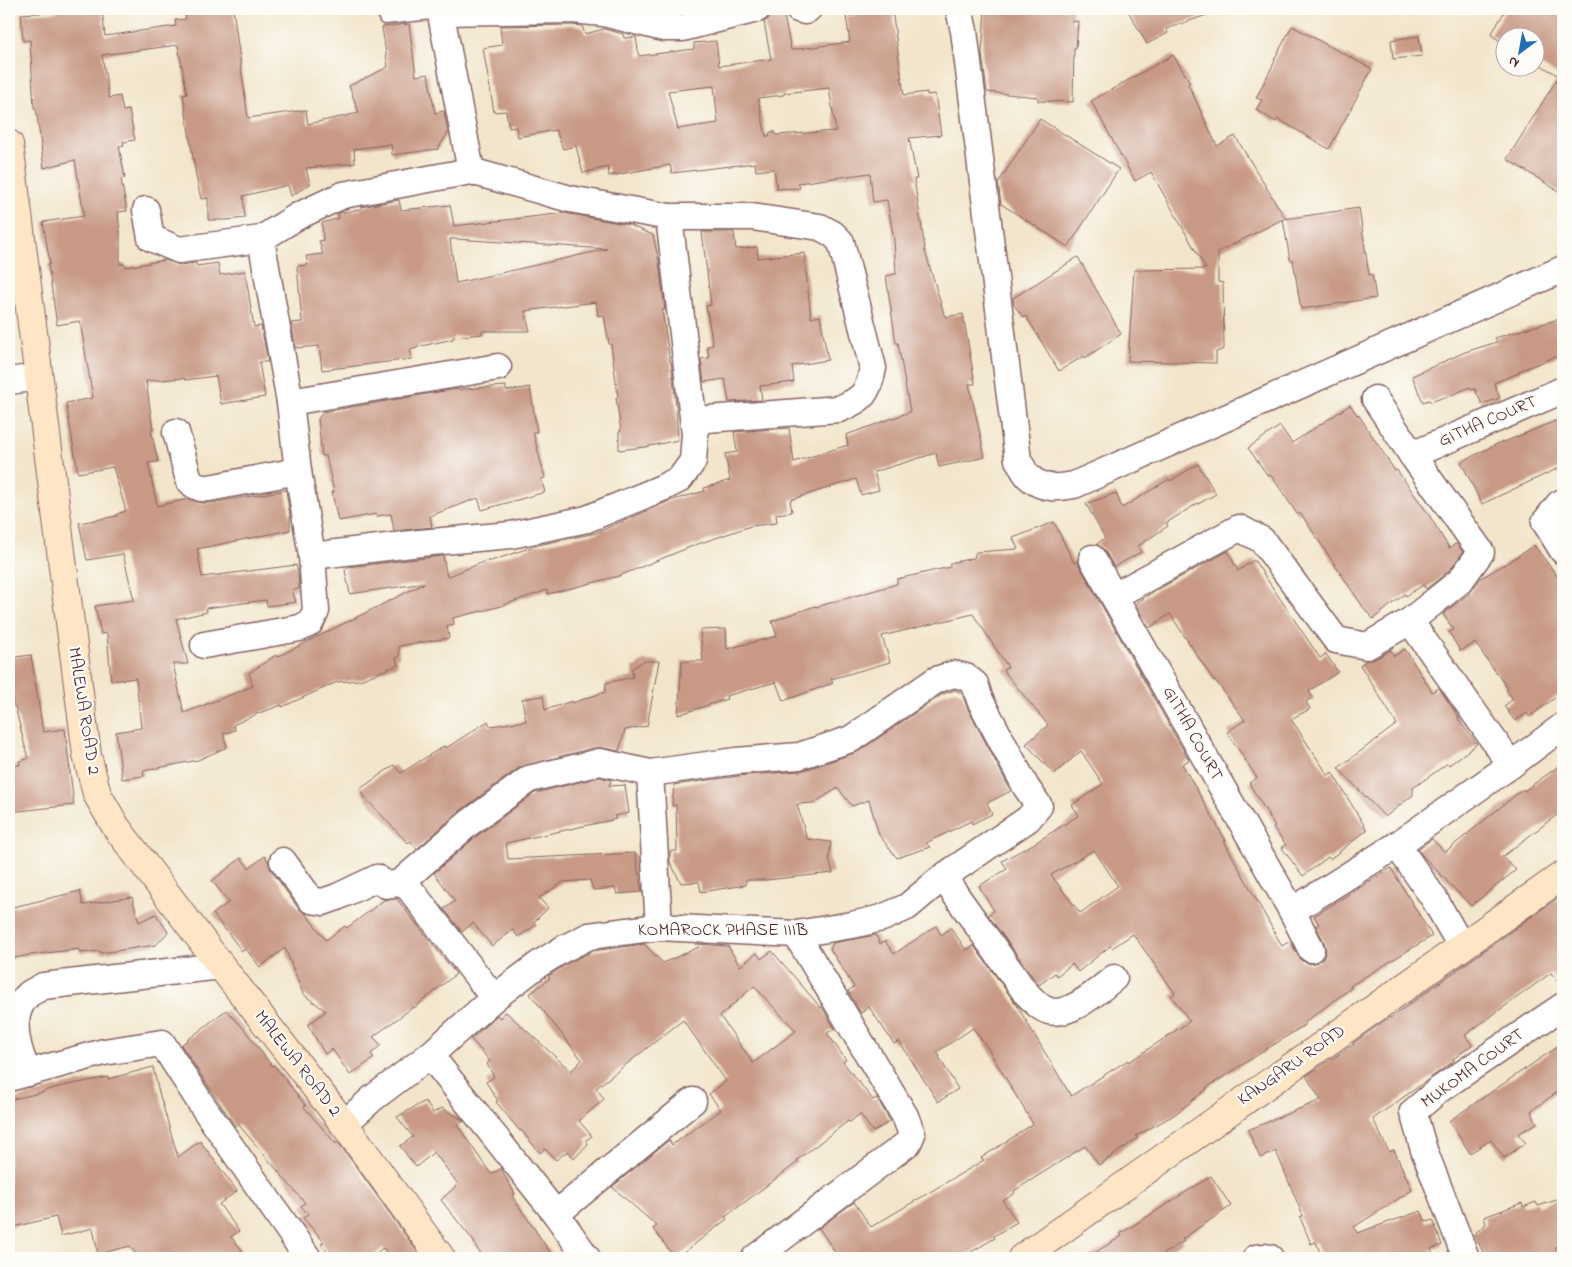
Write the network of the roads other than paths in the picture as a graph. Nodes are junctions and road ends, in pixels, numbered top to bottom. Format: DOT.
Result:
graph roads {
  1 [pos="757,9"];
  2 [pos="798,9"];
  3 [pos="808,9"];
  4 [pos="959,9"];
  5 [pos="440,10"];
  6 [pos="384,18"];
  7 [pos="9,144"];
  8 [pos="471,171"];
  9 [pos="146,210"];
  10 [pos="669,217"];
  11 [pos="261,239"];
  12 [pos="1563,269"];
  13 [pos="498,367"];
  14 [pos="38,377"];
  15 [pos="9,381"];
  16 [pos="1563,390"];
  17 [pos="1375,399"];
  18 [pos="290,402"];
  19 [pos="694,420"];
  20 [pos="176,432"];
  21 [pos="1412,455"];
  22 [pos="298,471"];
  23 [pos="1563,502"];
  24 [pos="1563,551"];
  25 [pos="312,556"];
  26 [pos="1092,558"];
  27 [pos="1114,596"];
  28 [pos="1410,621"];
  29 [pos="204,644"];
  30 [pos="1563,726"];
  31 [pos="1511,765"];
  32 [pos="650,773"];
  33 [pos="1397,845"];
  34 [pos="283,861"];
  35 [pos="1563,875"];
  36 [pos="943,877"];
  37 [pos="400,883"];
  38 [pos="1292,911"];
  39 [pos="658,927"];
  40 [pos="796,934"];
  41 [pos="1461,946"];
  42 [pos="1311,949"];
  43 [pos="221,966"];
  44 [pos="1114,978"];
  45 [pos="494,998"];
  46 [pos="1563,1006"];
  47 [pos="430,1055"];
  48 [pos="19,1076"];
  49 [pos="693,1101"];
  50 [pos="344,1124"];
  51 [pos="556,1214"];
  52 [pos="308,1258"];
  53 [pos="441,1258"];
  54 [pos="588,1258"];
  55 [pos="755,1258"];
  56 [pos="1022,1258"];
  57 [pos="1256,1258"];
  58 [pos="1270,1258"];
  59 [pos="1466,1258"];
  1 -- 5 [label="street"];
  2 -- 3 [label="street"];
  4 -- 12 [label="street"];
  5 -- 6 [label="lane"];
  5 -- 8 [label="street"];
  7 -- 14 [label="main road, MALEWA ROAD 2"];
  8 -- 10 [label="street"];
  8 -- 11 [label="street"];
  9 -- 11 [label="street"];
  10 -- 19 [label="street"];
  10 -- 19 [label="street"];
  11 -- 18 [label="street"];
  13 -- 18 [label="street"];
  14 -- 15 [label="street"];
  14 -- 43 [label="main road, MALEWA ROAD 2"];
  16 -- 21 [label="street, GITHA COURT"];
  17 -- 21 [label="street"];
  18 -- 22 [label="street"];
  19 -- 25 [label="street"];
  20 -- 22 [label="street"];
  21 -- 28 [label="street"];
  22 -- 25 [label="street"];
  23 -- 24 [label="street"];
  25 -- 29 [label="street"];
  26 -- 27 [label="street, GITHA COURT"];
  27 -- 28 [label="street"];
  27 -- 38 [label="street, GITHA COURT"];
  28 -- 31 [label="street"];
  30 -- 31 [label="street"];
  31 -- 33 [label="street"];
  32 -- 36 [label="street, KOMAROCK PHASE IIIB"];
  32 -- 37 [label="street, KOMAROCK PHASE IIIB"];
  32 -- 39 [label="street"];
  33 -- 38 [label="street"];
  33 -- 41 [label="street"];
  34 -- 37 [label="street"];
  35 -- 41 [label="main road, KANGARU ROAD"];
  36 -- 40 [label="street, KOMAROCK PHASE IIIB"];
  36 -- 44 [label="street"];
  37 -- 45 [label="street"];
  38 -- 42 [label="street, GITHA COURT"];
  39 -- 40 [label="street, KOMAROCK PHASE IIIB"];
  39 -- 45 [label="street, KOMAROCK PHASE IIIB"];
  40 -- 55 [label="street"];
  41 -- 56 [label="main road, KANGARU ROAD"];
  43 -- 48 [label="street"];
  43 -- 50 [label="main road, MALEWA ROAD 2"];
  45 -- 47 [label="street, KOMAROCK PHASE IIIB"];
  46 -- 59 [label="street, MUKOMA COURT"];
  47 -- 50 [label="street, KOMAROCK PHASE IIIB"];
  47 -- 51 [label="street"];
  48 -- 52 [label="street"];
  49 -- 51 [label="street"];
  50 -- 53 [label="main road, MALEWA ROAD 2"];
  51 -- 54 [label="street"];
  57 -- 58 [label="street"];
}
